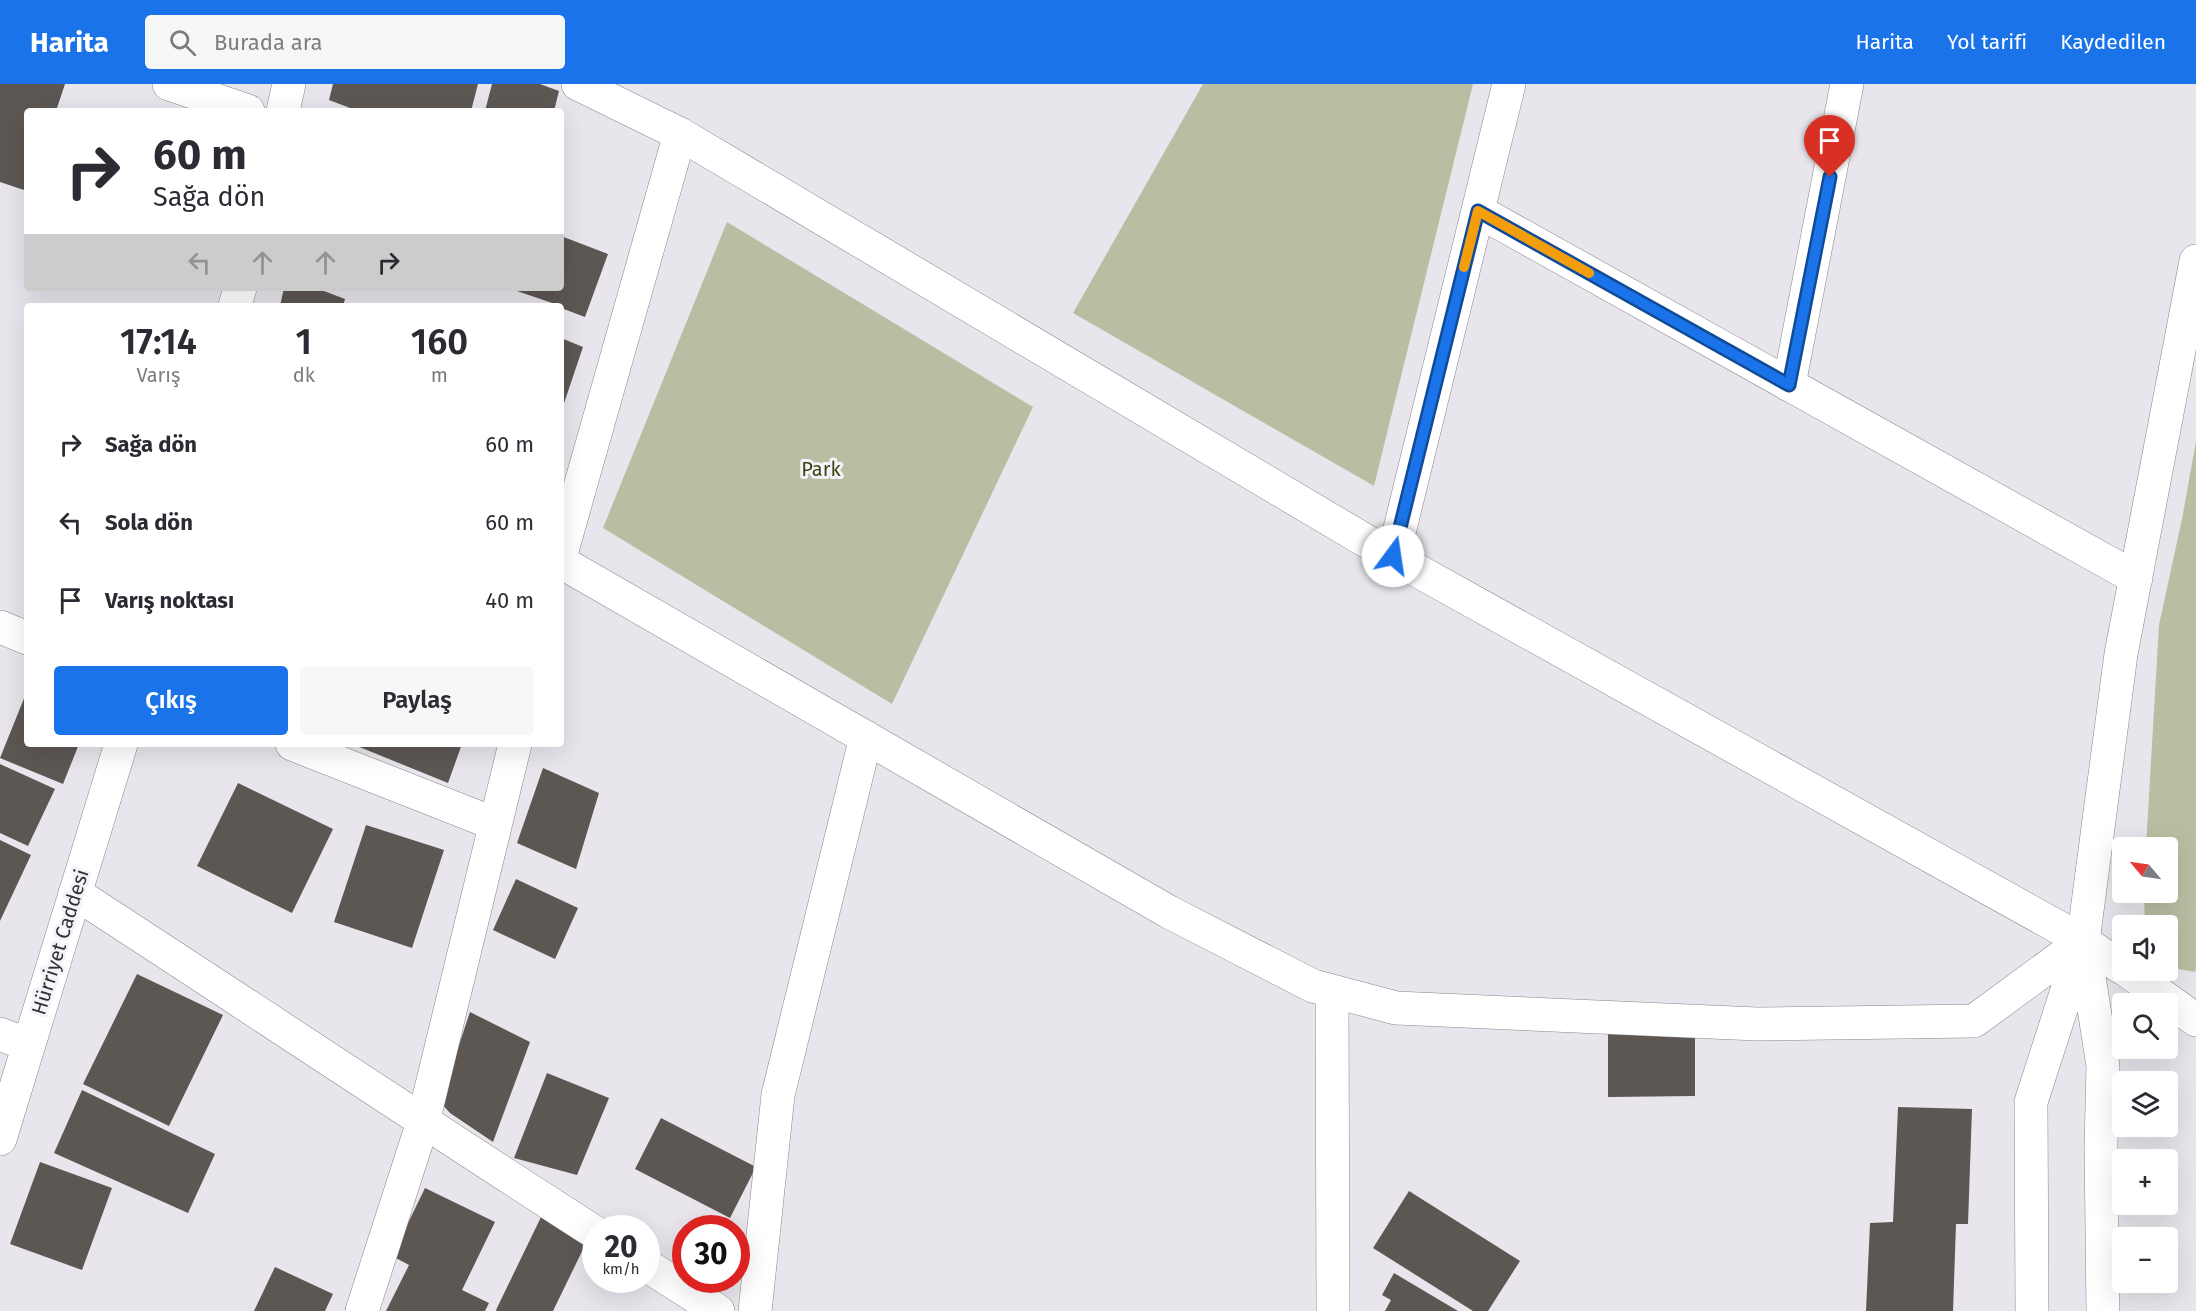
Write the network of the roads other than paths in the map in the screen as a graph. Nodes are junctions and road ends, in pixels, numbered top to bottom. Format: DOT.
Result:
graph roads {
  1 [pos="168,84"];
  2 [pos="289,84"];
  3 [pos="578,84"];
  4 [pos="1509,84"];
  5 [pos="1847,84"];
  6 [pos="239,108"];
  7 [pos="284,108"];
  8 [pos="680,134"];
  9 [pos="1478,211"];
  10 [pos="2196,261"];
  11 [pos="1789,385"];
  12 [pos="564,543"];
  13 [pos="1393,556"];
  14 [pos="564,564"];
  15 [pos="2136,578"];
  16 [pos="0,627"];
  17 [pos="24,637"];
  18 [pos="866,737"];
  19 [pos="120,747"];
  20 [pos="300,747"];
  21 [pos="513,747"];
  22 [pos="495,824"];
  23 [pos="75,893"];
  24 [pos="2083,941"];
  25 [pos="2112,961"];
  26 [pos="2141,981"];
  27 [pos="1332,991"];
  28 [pos="2196,1020"];
  29 [pos="14,1039"];
  30 [pos="423,1122"];
  31 [pos="0,1140"];
  32 [pos="582,1224"];
  33 [pos="660,1274"];
  34 [pos="362,1311"];
  35 [pos="718,1311"];
  36 [pos="755,1311"];
  37 [pos="1333,1311"];
  38 [pos="2032,1311"];
  39 [pos="2103,1311"];
  1 -- 6 [label="street"];
  2 -- 7 [label="street"];
  3 -- 8 [label="street"];
  4 -- 9 [label="street"];
  5 -- 11 [label="street"];
  8 -- 12 [label="street"];
  8 -- 13 [label="street"];
  9 -- 11 [label="street"];
  9 -- 13 [label="street"];
  10 -- 15 [label="street"];
  11 -- 15 [label="street"];
  13 -- 24 [label="street"];
  14 -- 18 [label="street"];
  15 -- 24 [label="street"];
  16 -- 17 [label="street"];
  18 -- 27 [label="street"];
  18 -- 36 [label="street"];
  19 -- 23 [label="street, Hürriyet Caddesi"];
  20 -- 22 [label="street"];
  21 -- 22 [label="street"];
  22 -- 30 [label="street"];
  23 -- 29 [label="street, Hürriyet Caddesi"];
  23 -- 30 [label="street"];
  24 -- 25 [label="street"];
  24 -- 27 [label="street"];
  24 -- 38 [label="street"];
  24 -- 39 [label="street"];
  26 -- 28 [label="street"];
  27 -- 37 [label="street"];
  29 -- 31 [label="street, Hürriyet Caddesi"];
  30 -- 32 [label="street"];
  30 -- 34 [label="street"];
  33 -- 35 [label="street"];
}
